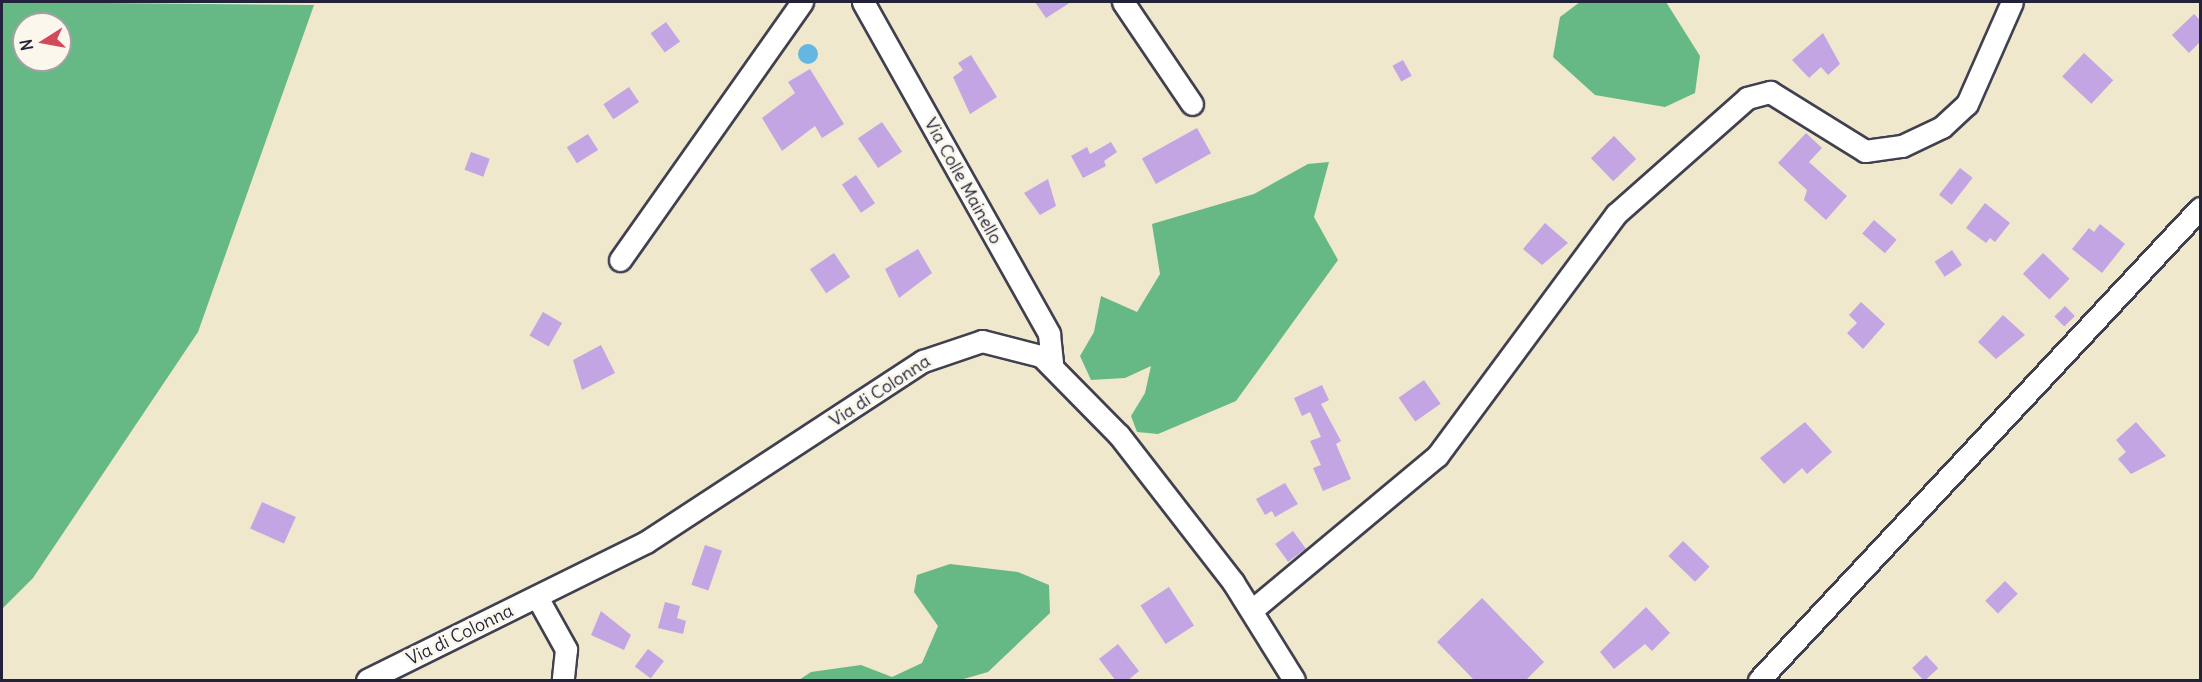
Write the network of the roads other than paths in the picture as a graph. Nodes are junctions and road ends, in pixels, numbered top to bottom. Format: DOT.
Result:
graph roads {
  1 [pos="802,2"];
  2 [pos="863,2"];
  3 [pos="1123,2"];
  4 [pos="2012,2"];
  5 [pos="1192,104"];
  6 [pos="2200,208"];
  7 [pos="620,260"];
  8 [pos="1052,364"];
  9 [pos="537,597"];
  10 [pos="1252,610"];
  11 [pos="367,681"];
  12 [pos="563,681"];
  13 [pos="1294,681"];
  14 [pos="1759,681"];
  1 -- 7 [label="street"];
  2 -- 8 [label="street, Via Colle Mainello"];
  3 -- 5 [label="street"];
  4 -- 10 [label="street"];
  6 -- 14 [label="street"];
  8 -- 9 [label="street, Via di Colonna"];
  8 -- 10 [label="street, Via di Colonna"];
  9 -- 11 [label="street, Via di Colonna"];
  9 -- 12 [label="street"];
  10 -- 13 [label="street, Via di Colonna"];
}
